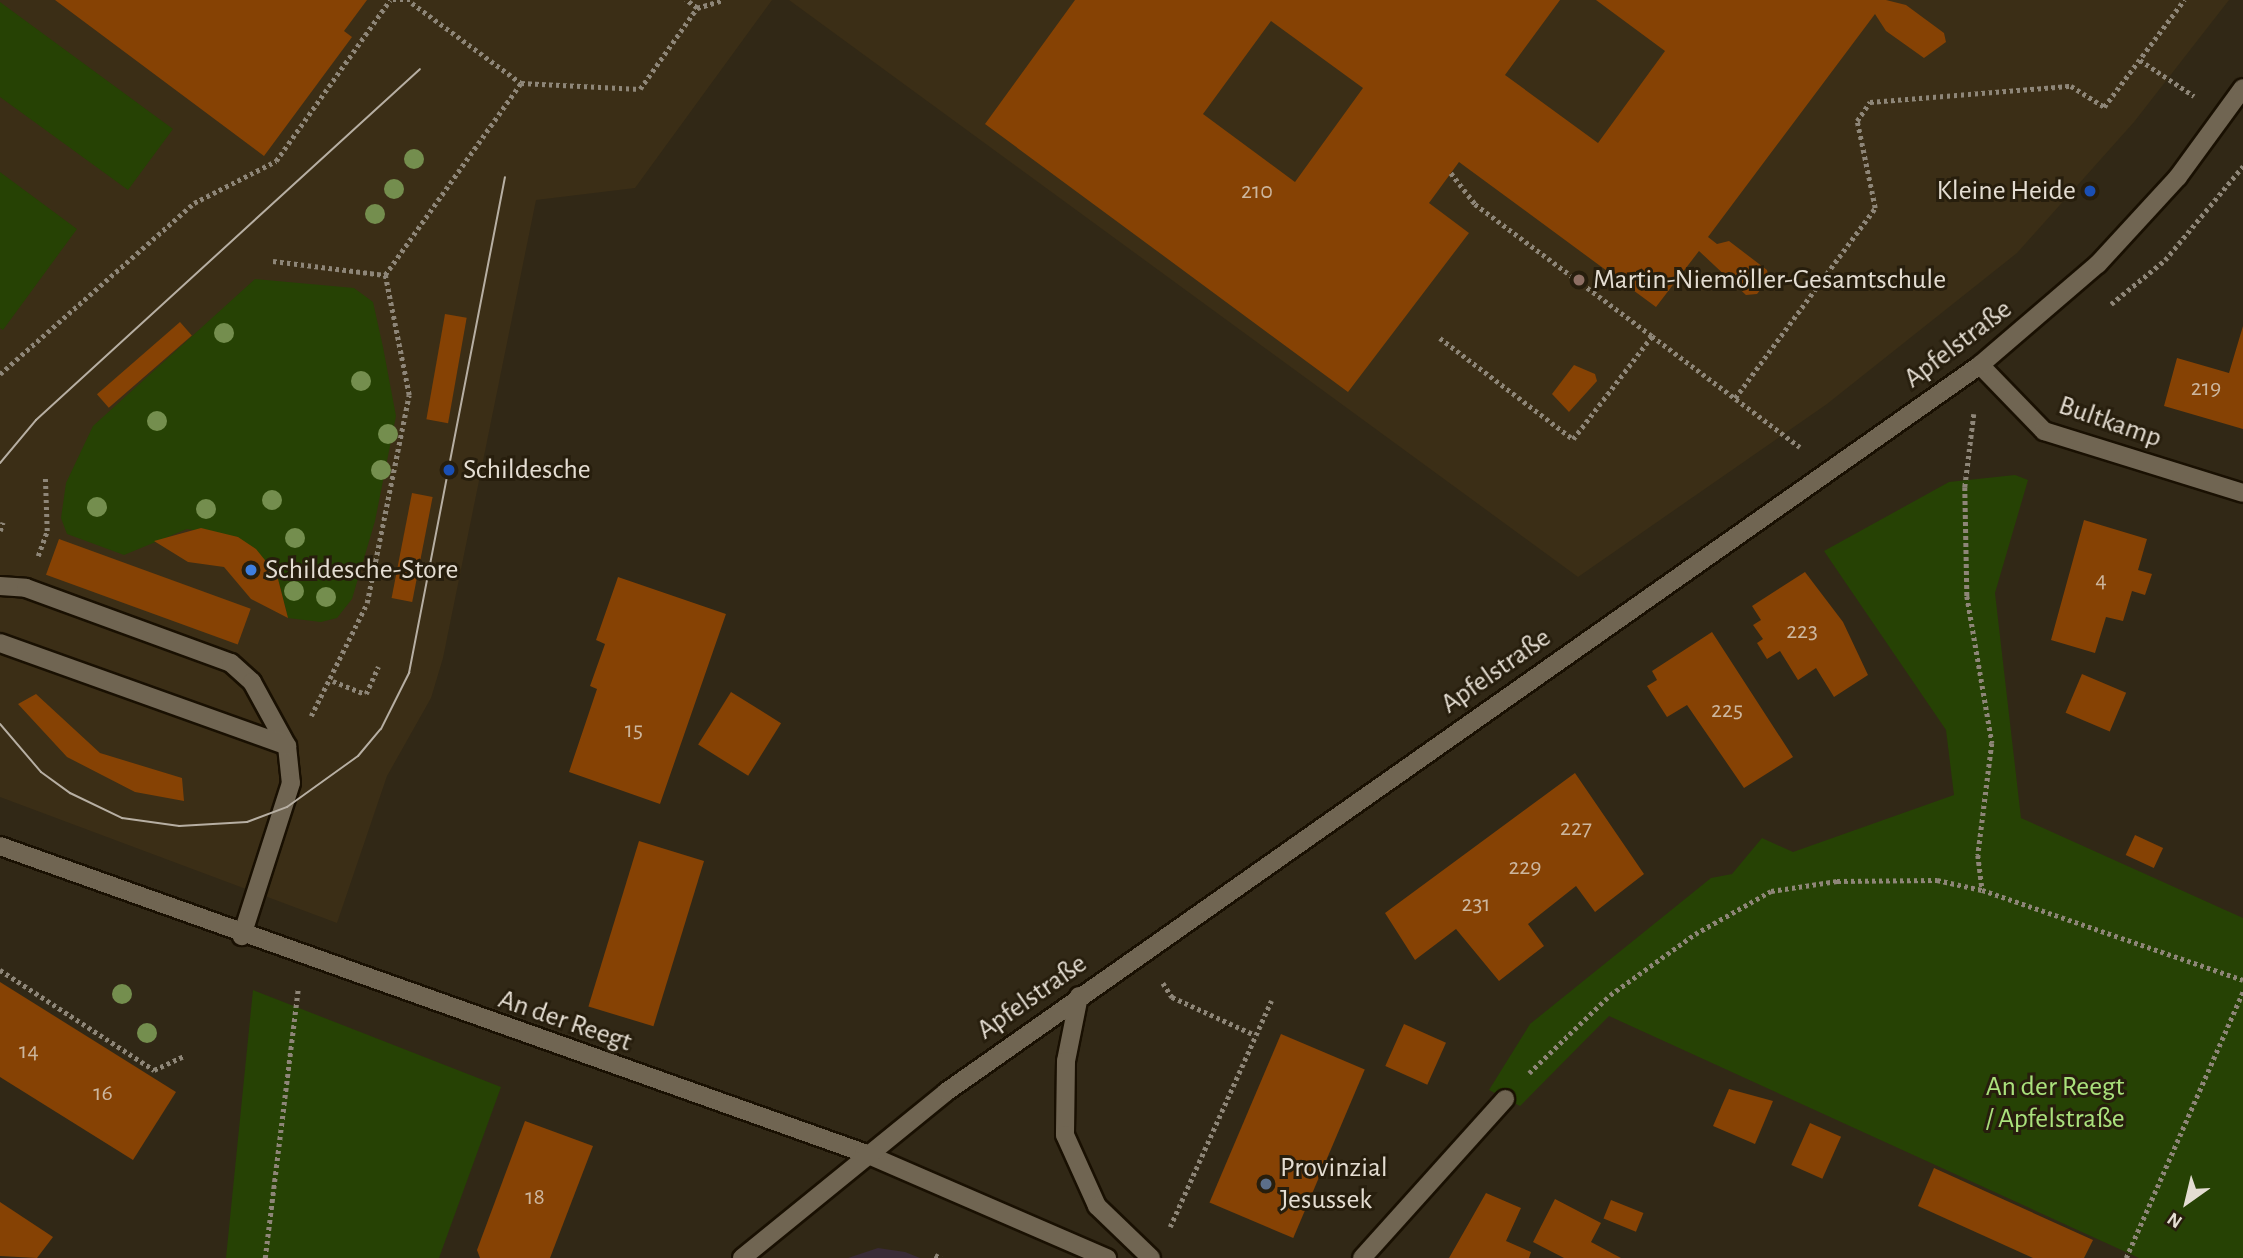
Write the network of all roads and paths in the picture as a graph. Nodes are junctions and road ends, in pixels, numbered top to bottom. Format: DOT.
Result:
graph roads {
  1 [pos="391,0"];
  2 [pos="686,0"];
  3 [pos="723,0"];
  4 [pos="2184,0"];
  5 [pos="413,1"];
  6 [pos="697,8"];
  7 [pos="522,83"];
  8 [pos="2243,89"];
  9 [pos="1451,173"];
  10 [pos="273,261"];
  11 [pos="385,275"];
  12 [pos="1652,335"];
  13 [pos="1440,338"];
  14 [pos="1980,365"];
  15 [pos="0,373"];
  16 [pos="1735,398"];
  17 [pos="1828,468"];
  18 [pos="45,475"];
  19 [pos="2243,493"];
  20 [pos="3,522"];
  21 [pos="0,531"];
  22 [pos="0,586"];
  23 [pos="26,588"];
  24 [pos="0,643"];
  25 [pos="377,667"];
  26 [pos="287,746"];
  27 [pos="0,846"];
  28 [pos="1982,890"];
  29 [pos="242,936"];
  30 [pos="1142,952"];
  31 [pos="300,956"];
  32 [pos="0,970"];
  33 [pos="2243,980"];
  34 [pos="2243,991"];
  35 [pos="1079,996"];
  36 [pos="1271,1001"];
  37 [pos="1255,1035"];
  38 [pos="184,1056"];
  39 [pos="1506,1099"];
  40 [pos="864,1153"];
  41 [pos="1167,1233"];
  42 [pos="935,1255"];
  43 [pos="265,1258"];
  44 [pos="742,1258"];
  45 [pos="941,1258"];
  46 [pos="1107,1258"];
  47 [pos="1151,1258"];
  48 [pos="1362,1258"];
  49 [pos="2126,1258"];
  1 -- 5 [label="path"];
  1 -- 15 [label="path"];
  2 -- 6 [label="path"];
  3 -- 6 [label="path"];
  4 -- 16 [label="path"];
  5 -- 7 [label="path"];
  6 -- 7 [label="path"];
  7 -- 11 [label="path"];
  8 -- 14 [label="street, Apfelstraße"];
  9 -- 12 [label="path"];
  10 -- 11 [label="path"];
  11 -- 25 [label="path"];
  12 -- 13 [label="path"];
  12 -- 16 [label="path"];
  14 -- 17 [label="street, Apfelstraße"];
  14 -- 19 [label="street, Bultkamp"];
  14 -- 28 [label="path"];
  16 -- 17 [label="path"];
  17 -- 30 [label="street, Apfelstraße"];
  18 -- 23 [label="path"];
  20 -- 21 [label="path"];
  22 -- 23 [label="street"];
  23 -- 26 [label="street"];
  24 -- 26 [label="street"];
  26 -- 29 [label="street"];
  27 -- 29 [label="street, An der Reegt"];
  28 -- 33 [label="path"];
  28 -- 39 [label="path"];
  29 -- 31 [label="street, An der Reegt"];
  30 -- 35 [label="street, Apfelstraße"];
  30 -- 37 [label="path"];
  31 -- 40 [label="street, An der Reegt"];
  31 -- 43 [label="path"];
  32 -- 38 [label="path"];
  34 -- 49 [label="path"];
  35 -- 40 [label="street, Apfelstraße"];
  35 -- 47 [label="street"];
  36 -- 37 [label="path"];
  37 -- 41 [label="path"];
  39 -- 48 [label="street"];
  40 -- 44 [label="street, Apfelstraße"];
  40 -- 46 [label="street, An der Reegt"];
  42 -- 45 [label="path"];
}
